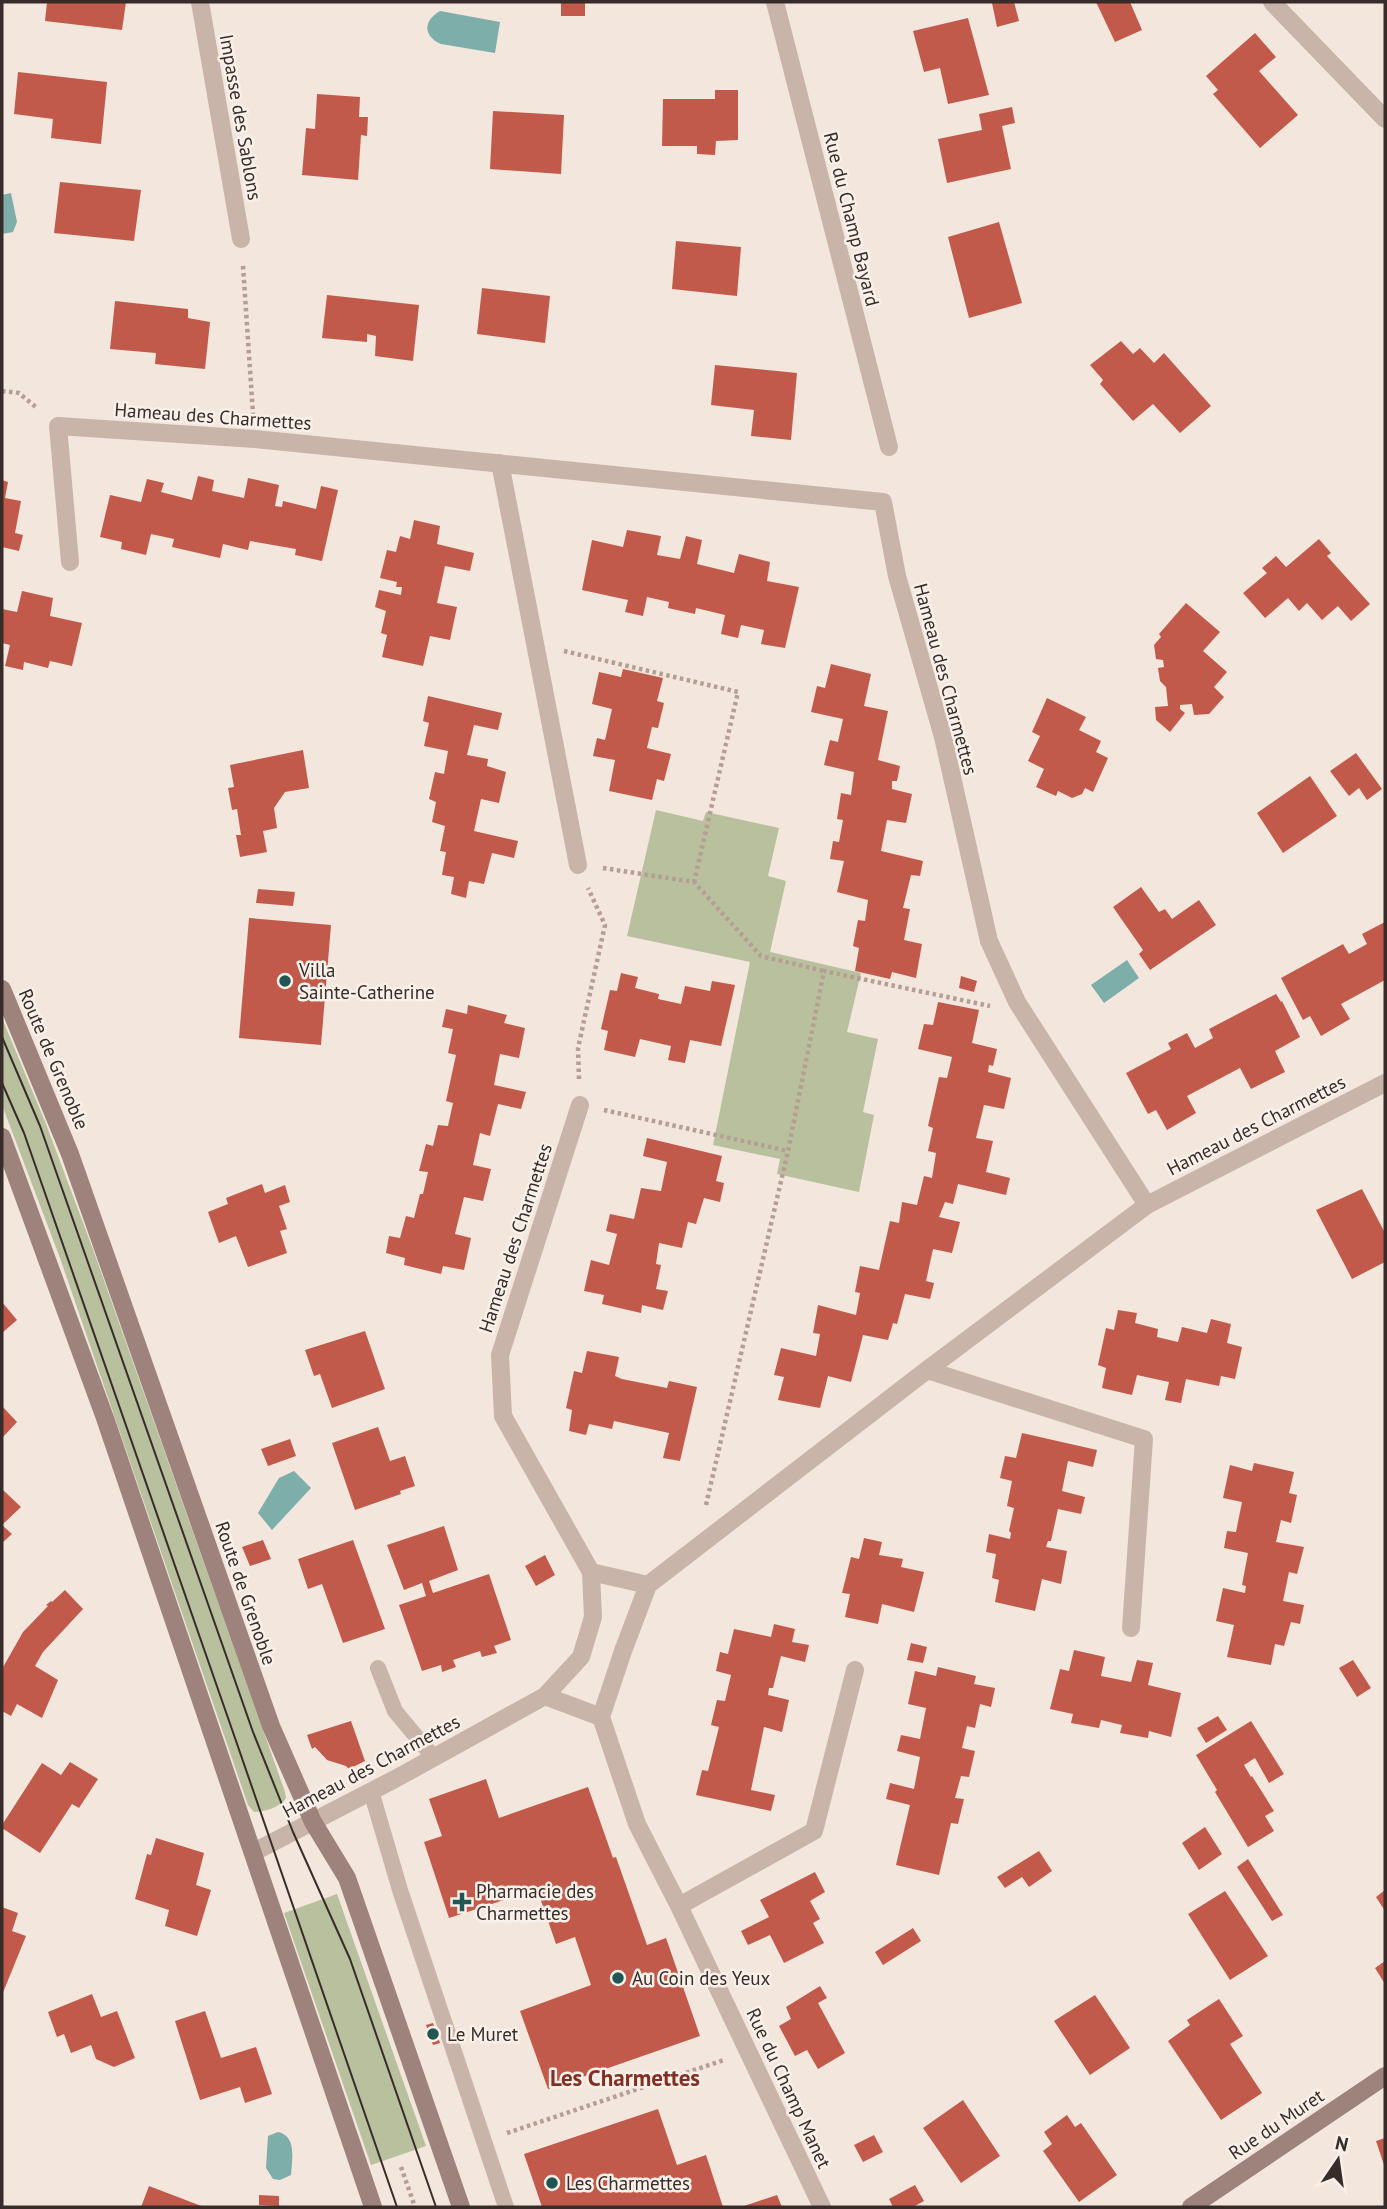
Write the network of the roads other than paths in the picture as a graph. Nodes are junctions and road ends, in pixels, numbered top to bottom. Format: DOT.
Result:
graph roads {
  1 [pos="200,2"];
  2 [pos="775,2"];
  3 [pos="1272,2"];
  4 [pos="1385,119"];
  5 [pos="241,239"];
  6 [pos="889,447"];
  7 [pos="500,463"];
  8 [pos="69,562"];
  9 [pos="578,865"];
  10 [pos="2,989"];
  11 [pos="1385,1083"];
  12 [pos="580,1105"];
  13 [pos="2,1137"];
  14 [pos="1147,1205"];
  15 [pos="927,1370"];
  16 [pos="592,1572"];
  17 [pos="648,1585"];
  18 [pos="1131,1628"];
  19 [pos="378,1668"];
  20 [pos="855,1670"];
  21 [pos="545,1696"];
  22 [pos="601,1717"];
  23 [pos="434,1758"];
  24 [pos="371,1791"];
  25 [pos="313,1822"];
  26 [pos="254,1852"];
  27 [pos="679,1906"];
  28 [pos="1385,2076"];
  29 [pos="373,2207"];
  30 [pos="461,2207"];
  31 [pos="506,2207"];
  32 [pos="822,2207"];
  33 [pos="1191,2207"];
  1 -- 5 [label="street, Impasse des Sablons"];
  2 -- 6 [label="street, Rue du Champ Bayard"];
  3 -- 4 [label="street"];
  7 -- 8 [label="street, Hameau des Charmettes"];
  7 -- 9 [label="street"];
  7 -- 14 [label="street, Hameau des Charmettes"];
  10 -- 25 [label="main road, Route de Grenoble"];
  11 -- 14 [label="street, Hameau des Charmettes"];
  12 -- 16 [label="street, Hameau des Charmettes"];
  13 -- 26 [label="main road"];
  14 -- 15 [label="street, Hameau des Charmettes"];
  15 -- 17 [label="street, Hameau des Charmettes"];
  15 -- 18 [label="street"];
  16 -- 17 [label="street"];
  16 -- 21 [label="street, Hameau des Charmettes"];
  17 -- 22 [label="street"];
  19 -- 23 [label="lane"];
  20 -- 27 [label="street"];
  21 -- 22 [label="street"];
  21 -- 23 [label="street, Hameau des Charmettes"];
  22 -- 27 [label="street, Rue du Champ Manet"];
  23 -- 24 [label="street, Hameau des Charmettes"];
  24 -- 25 [label="street, Hameau des Charmettes"];
  24 -- 31 [label="lane"];
  25 -- 26 [label="street, Hameau des Charmettes"];
  25 -- 30 [label="main road, Route de Grenoble"];
  26 -- 29 [label="main road"];
  27 -- 32 [label="street, Rue du Champ Manet"];
  28 -- 33 [label="main road, Rue du Muret"];
}
